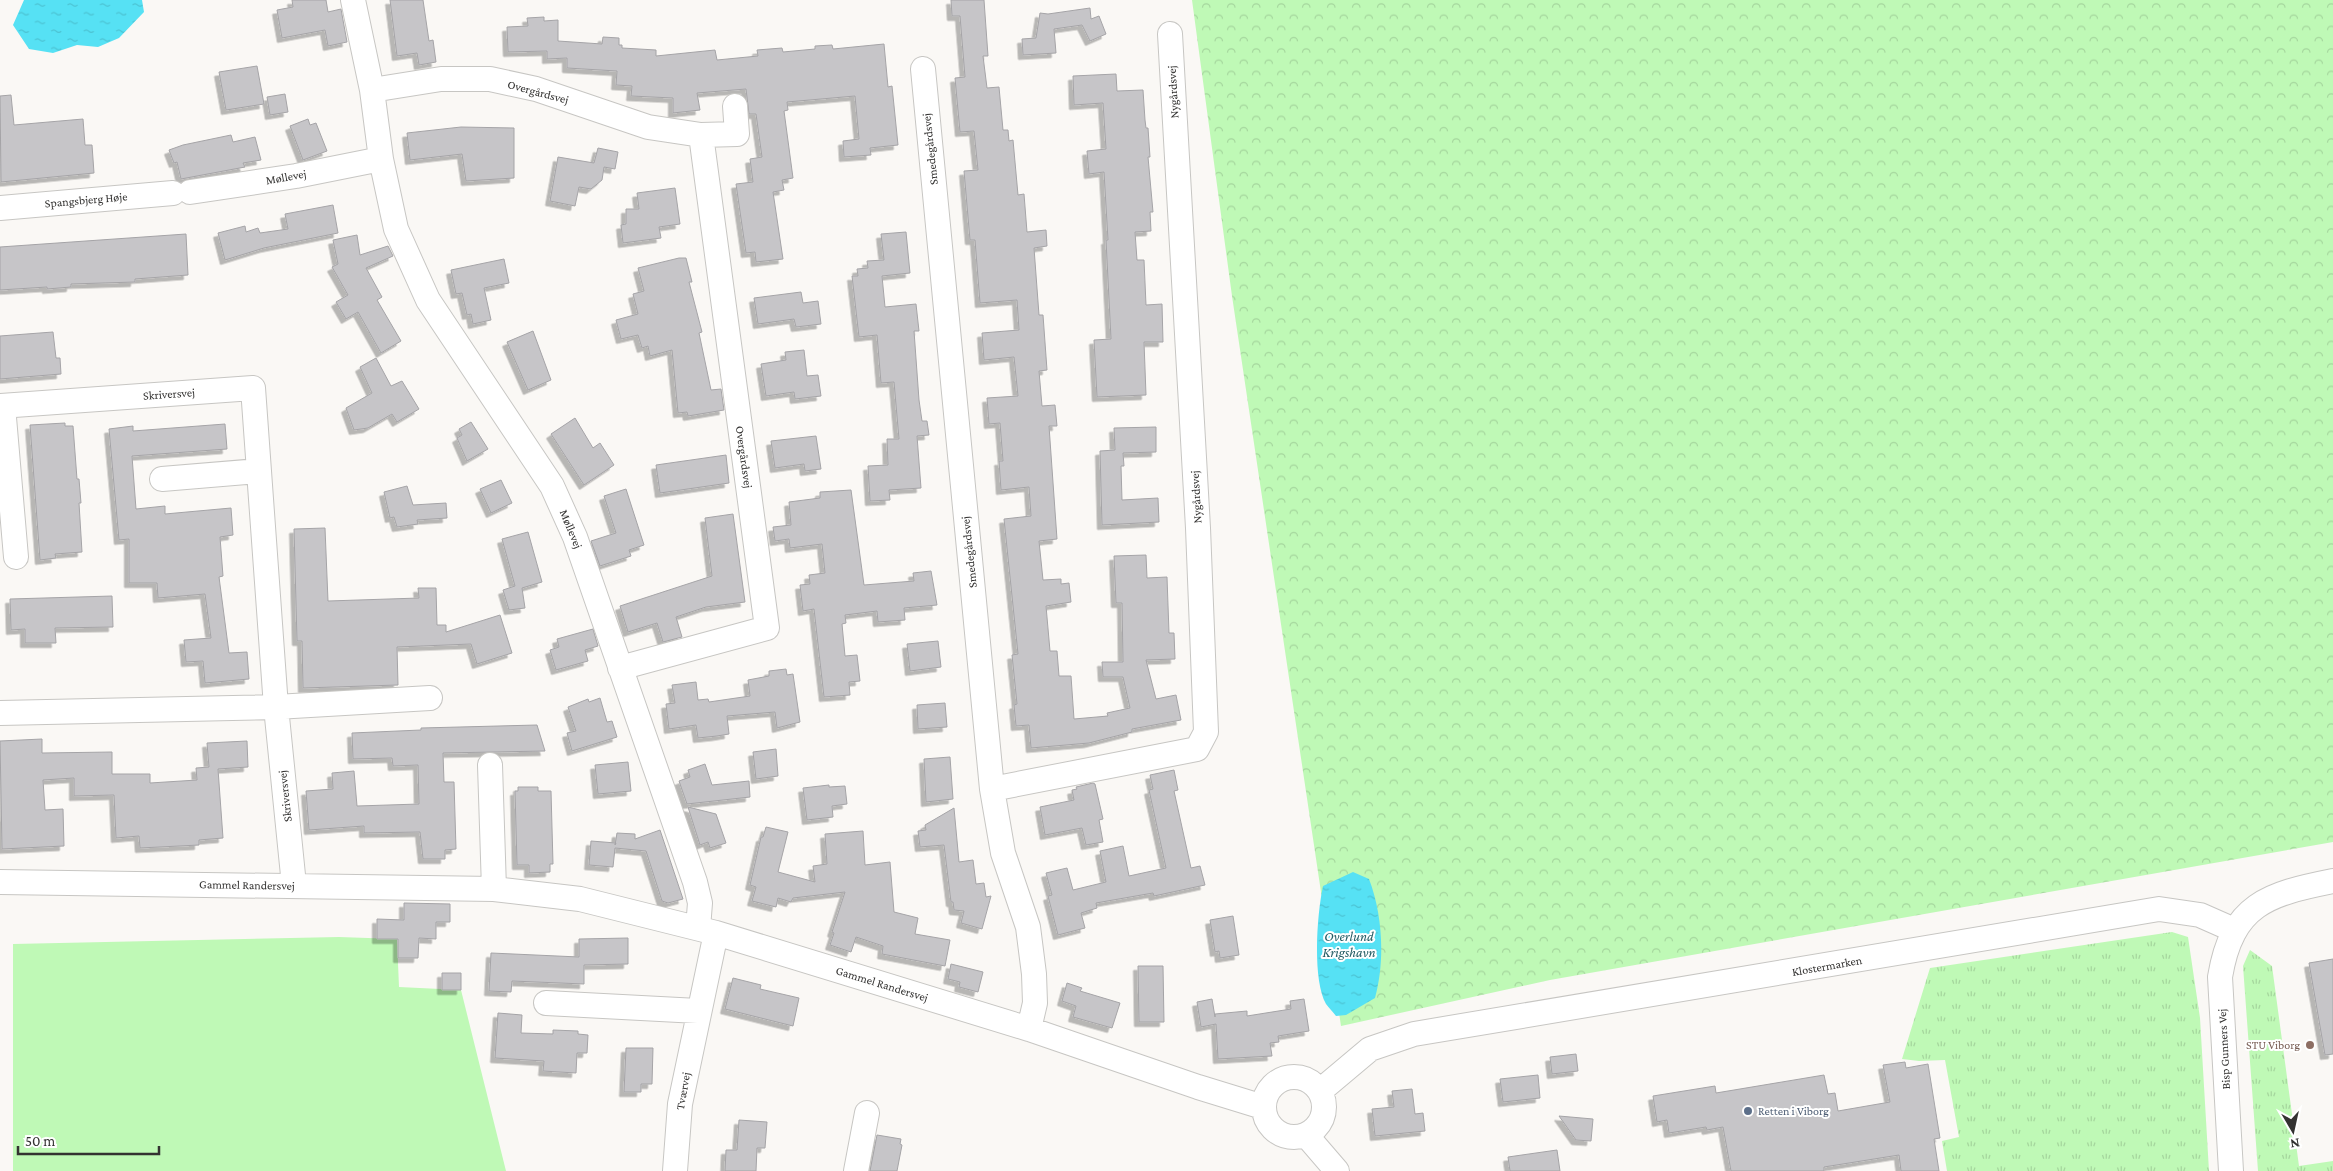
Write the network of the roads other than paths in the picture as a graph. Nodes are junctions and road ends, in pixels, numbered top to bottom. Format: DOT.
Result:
graph roads {
  1 [pos="353,0"];
  2 [pos="1170,34"];
  3 [pos="923,69"];
  4 [pos="372,90"];
  5 [pos="735,106"];
  6 [pos="701,135"];
  7 [pos="381,159"];
  8 [pos="181,193"];
  9 [pos="0,208"];
  10 [pos="2,406"];
  11 [pos="258,471"];
  12 [pos="162,479"];
  13 [pos="16,557"];
  14 [pos="620,668"];
  15 [pos="430,698"];
  16 [pos="276,707"];
  17 [pos="0,713"];
  18 [pos="490,765"];
  19 [pos="992,789"];
  20 [pos="2333,881"];
  21 [pos="0,882"];
  22 [pos="294,885"];
  23 [pos="494,889"];
  24 [pos="2234,930"];
  25 [pos="707,931"];
  26 [pos="546,1003"];
  27 [pos="698,1011"];
  28 [pos="1029,1029"];
  29 [pos="1320,1092"];
  30 [pos="1263,1106"];
  31 [pos="867,1113"];
  32 [pos="1306,1136"];
  33 [pos="675,1171"];
  34 [pos="856,1171"];
  35 [pos="1337,1171"];
  36 [pos="2230,1171"];
  1 -- 4 [label="street, Møllevej"];
  2 -- 19 [label="street, Nygårdsvej"];
  3 -- 19 [label="street, Smedegårdsvej"];
  4 -- 6 [label="street, Overgårdsvej"];
  4 -- 7 [label="street, Møllevej"];
  5 -- 6 [label="street, Overgårdsvej"];
  6 -- 14 [label="street, Overgårdsvej"];
  7 -- 8 [label="street, Møllevej"];
  7 -- 14 [label="street, Møllevej"];
  8 -- 9 [label="street, Spangsbjerg Høje"];
  10 -- 11 [label="street, Skriversvej"];
  10 -- 13 [label="street, Skriversvej"];
  11 -- 12 [label="street"];
  11 -- 16 [label="street, Skriversvej"];
  14 -- 25 [label="street, Møllevej"];
  15 -- 16 [label="street"];
  16 -- 17 [label="street"];
  16 -- 22 [label="street, Skriversvej"];
  18 -- 23 [label="street"];
  19 -- 28 [label="street, Smedegårdsvej"];
  20 -- 24 [label="street"];
  21 -- 22 [label="street, Gammel Randersvej"];
  22 -- 23 [label="street, Gammel Randersvej"];
  23 -- 25 [label="street, Gammel Randersvej"];
  24 -- 29 [label="street, Klostermarken"];
  24 -- 36 [label="street, Bisp Gunners Vej"];
  25 -- 27 [label="street, Tværvej"];
  25 -- 28 [label="street, Gammel Randersvej"];
  26 -- 27 [label="street"];
  27 -- 33 [label="street, Tværvej"];
  28 -- 30 [label="street, Gammel Randersvej"];
  29 -- 30 [label="street"];
  29 -- 32 [label="street"];
  30 -- 32 [label="street"];
  31 -- 34 [label="street"];
  32 -- 35 [label="street"];
}
